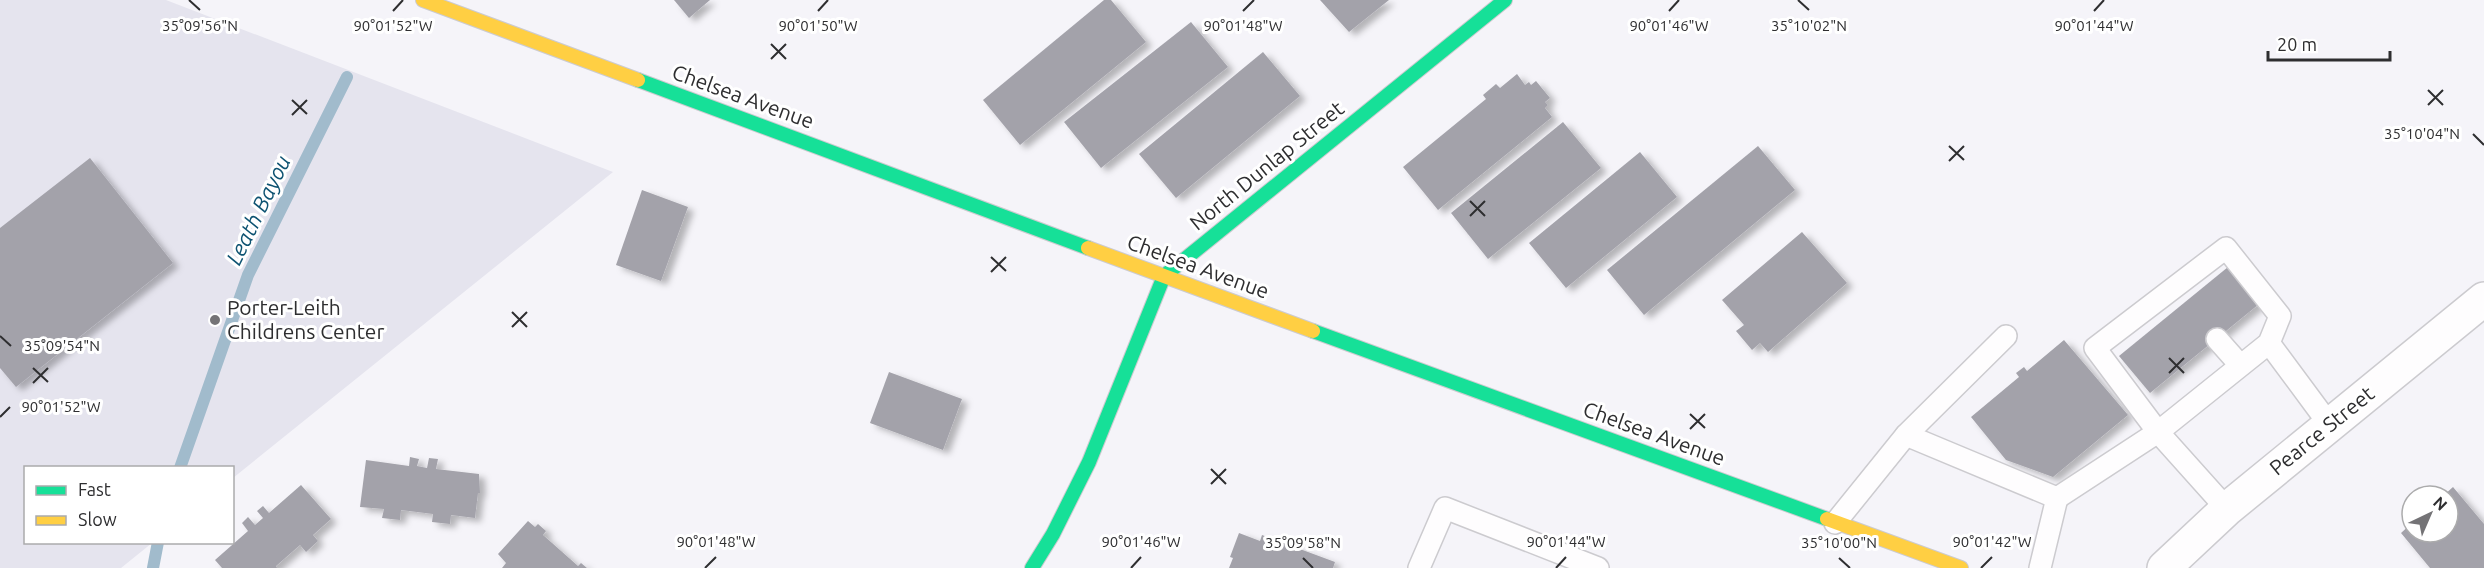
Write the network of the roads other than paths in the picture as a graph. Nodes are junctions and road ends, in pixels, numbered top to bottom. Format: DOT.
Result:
graph roads {
  1 [pos="1505,0"];
  2 [pos="428,1"];
  3 [pos="1164,276"];
  4 [pos="2484,299"];
  5 [pos="2006,336"];
  6 [pos="2217,339"];
  7 [pos="2269,343"];
  8 [pos="2240,365"];
  9 [pos="2330,424"];
  10 [pos="2158,432"];
  11 [pos="1906,435"];
  12 [pos="2057,498"];
  13 [pos="2227,509"];
  14 [pos="1835,523"];
  15 [pos="1923,563"];
  16 [pos="1032,568"];
  17 [pos="1419,568"];
  18 [pos="1599,568"];
  19 [pos="1961,568"];
  20 [pos="2040,568"];
  21 [pos="2163,568"];
  1 -- 3 [label="main road, North Dunlap Street"];
  2 -- 3 [label="main road, Chelsea Avenue"];
  3 -- 14 [label="main road, Chelsea Avenue"];
  3 -- 16 [label="main road, North Dunlap Street"];
  4 -- 9 [label="street, Pearce Street"];
  5 -- 11 [label="lane"];
  6 -- 8 [label="lane"];
  7 -- 8 [label="lane"];
  7 -- 9 [label="lane"];
  7 -- 10 [label="lane"];
  8 -- 10 [label="lane"];
  9 -- 13 [label="street, Pearce Street"];
  10 -- 12 [label="lane"];
  10 -- 13 [label="lane"];
  11 -- 12 [label="lane"];
  11 -- 14 [label="lane"];
  12 -- 20 [label="lane"];
  13 -- 21 [label="street, Pearce Street"];
  14 -- 15 [label="main road, Chelsea Avenue"];
  15 -- 19 [label="main road, Chelsea Avenue"];
  17 -- 18 [label="lane"];
}
